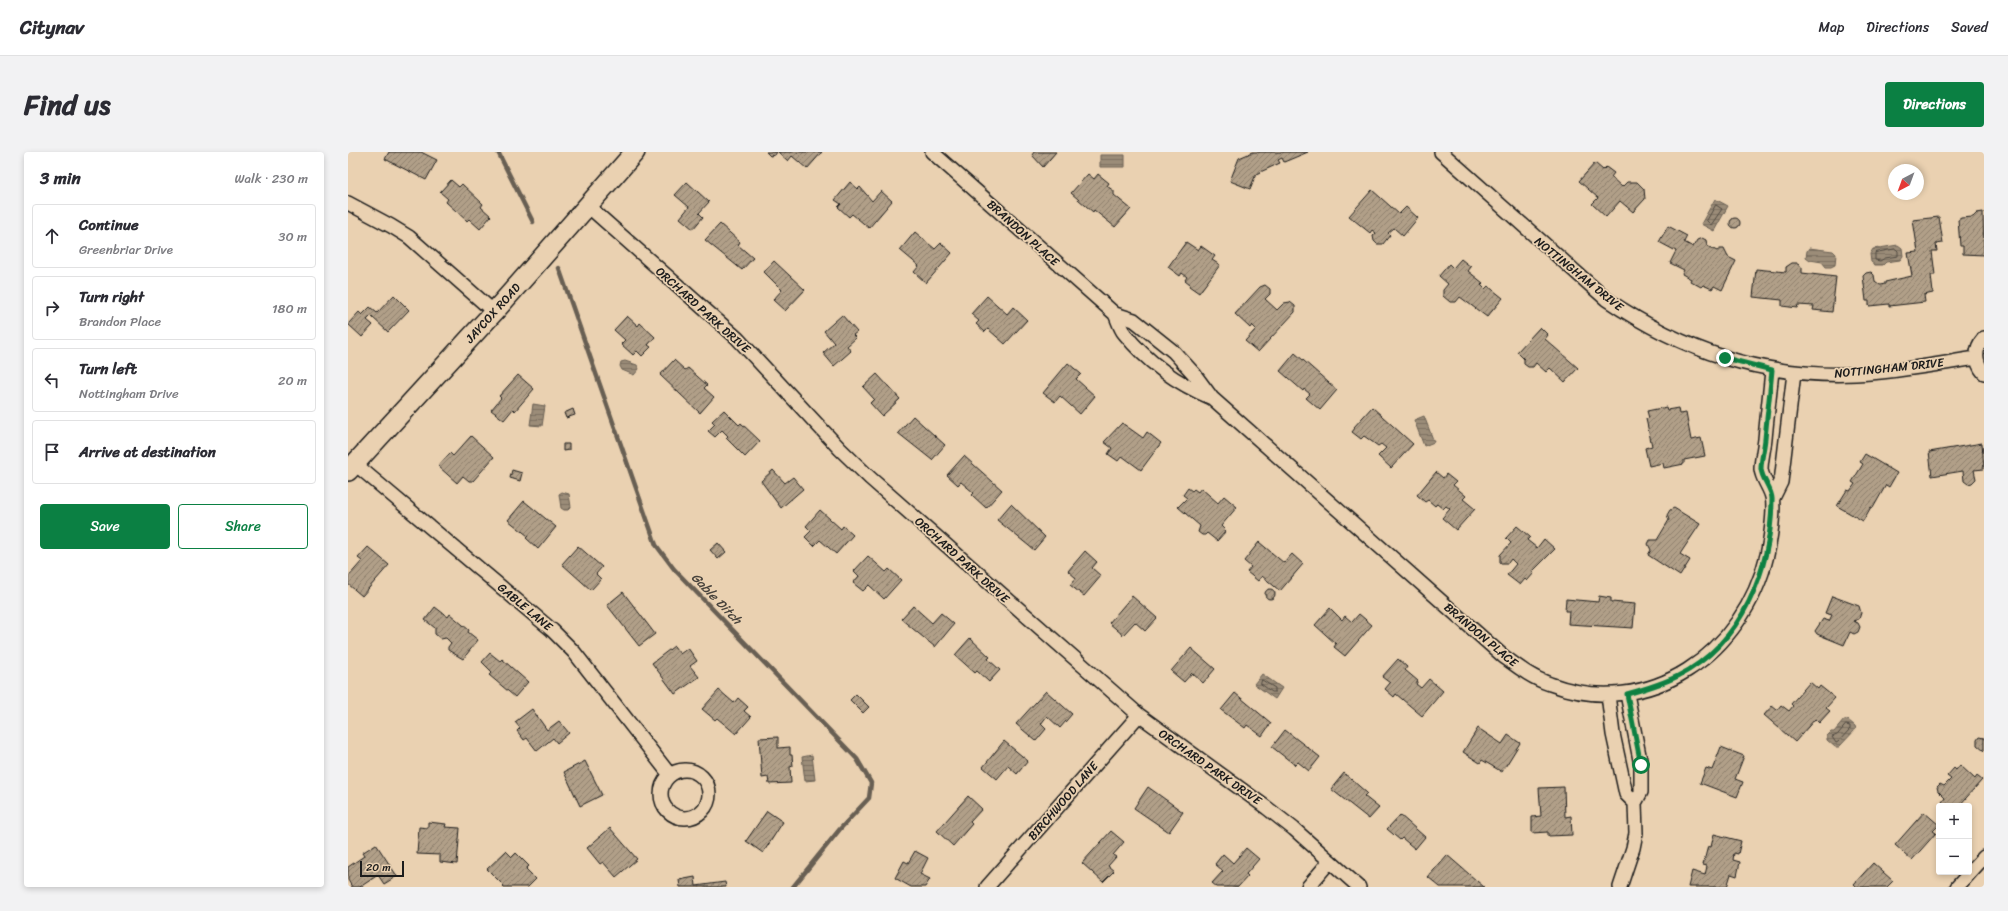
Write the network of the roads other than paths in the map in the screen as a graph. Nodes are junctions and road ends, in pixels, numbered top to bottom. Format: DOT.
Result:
graph roads {
  1 [pos="635,152"];
  2 [pos="932,152"];
  3 [pos="1441,152"];
  4 [pos="348,202"];
  5 [pos="588,206"];
  6 [pos="494,312"];
  7 [pos="1115,314"];
  8 [pos="1984,338"];
  9 [pos="1977,358"];
  10 [pos="1772,370"];
  11 [pos="1794,373"];
  12 [pos="1984,373"];
  13 [pos="1212,398"];
  14 [pos="351,467"];
  15 [pos="1772,498"];
  16 [pos="1627,694"];
  17 [pos="1608,695"];
  18 [pos="1139,715"];
  19 [pos="670,775"];
  20 [pos="1636,803"];
  21 [pos="1984,857"];
  22 [pos="1330,861"];
  23 [pos="987,887"];
  24 [pos="1308,887"];
  25 [pos="1359,887"];
  26 [pos="1620,887"];
  27 [pos="1957,887"];
  1 -- 5 [label="street, JAYCOX ROAD"];
  2 -- 7 [label="street, BRANDON PLACE"];
  3 -- 10 [label="street, NOTTINGHAM DRIVE"];
  4 -- 6 [label="street"];
  5 -- 6 [label="street, JAYCOX ROAD"];
  5 -- 18 [label="street, ORCHARD PARK DRIVE"];
  6 -- 14 [label="street, JAYCOX ROAD"];
  7 -- 13 [label="street, BRANDON PLACE"];
  7 -- 13 [label="street, BRANDON PLACE"];
  8 -- 9 [label="street"];
  9 -- 11 [label="street, NOTTINGHAM DRIVE"];
  9 -- 12 [label="street"];
  10 -- 11 [label="street, NOTTINGHAM DRIVE"];
  10 -- 15 [label="street, BRANDON PLACE"];
  11 -- 15 [label="street, BRANDON PLACE"];
  13 -- 17 [label="street, BRANDON PLACE"];
  14 -- 19 [label="street, GABLE LANE"];
  15 -- 16 [label="street, BRANDON PLACE"];
  16 -- 17 [label="street, BRANDON PLACE"];
  16 -- 20 [label="street"];
  17 -- 20 [label="street"];
  18 -- 22 [label="street, ORCHARD PARK DRIVE"];
  18 -- 23 [label="street, BIRCHWOOD LANE"];
  20 -- 26 [label="street"];
  21 -- 27 [label="street"];
  22 -- 24 [label="street"];
  22 -- 25 [label="street, ORCHARD PARK DRIVE"];
}
